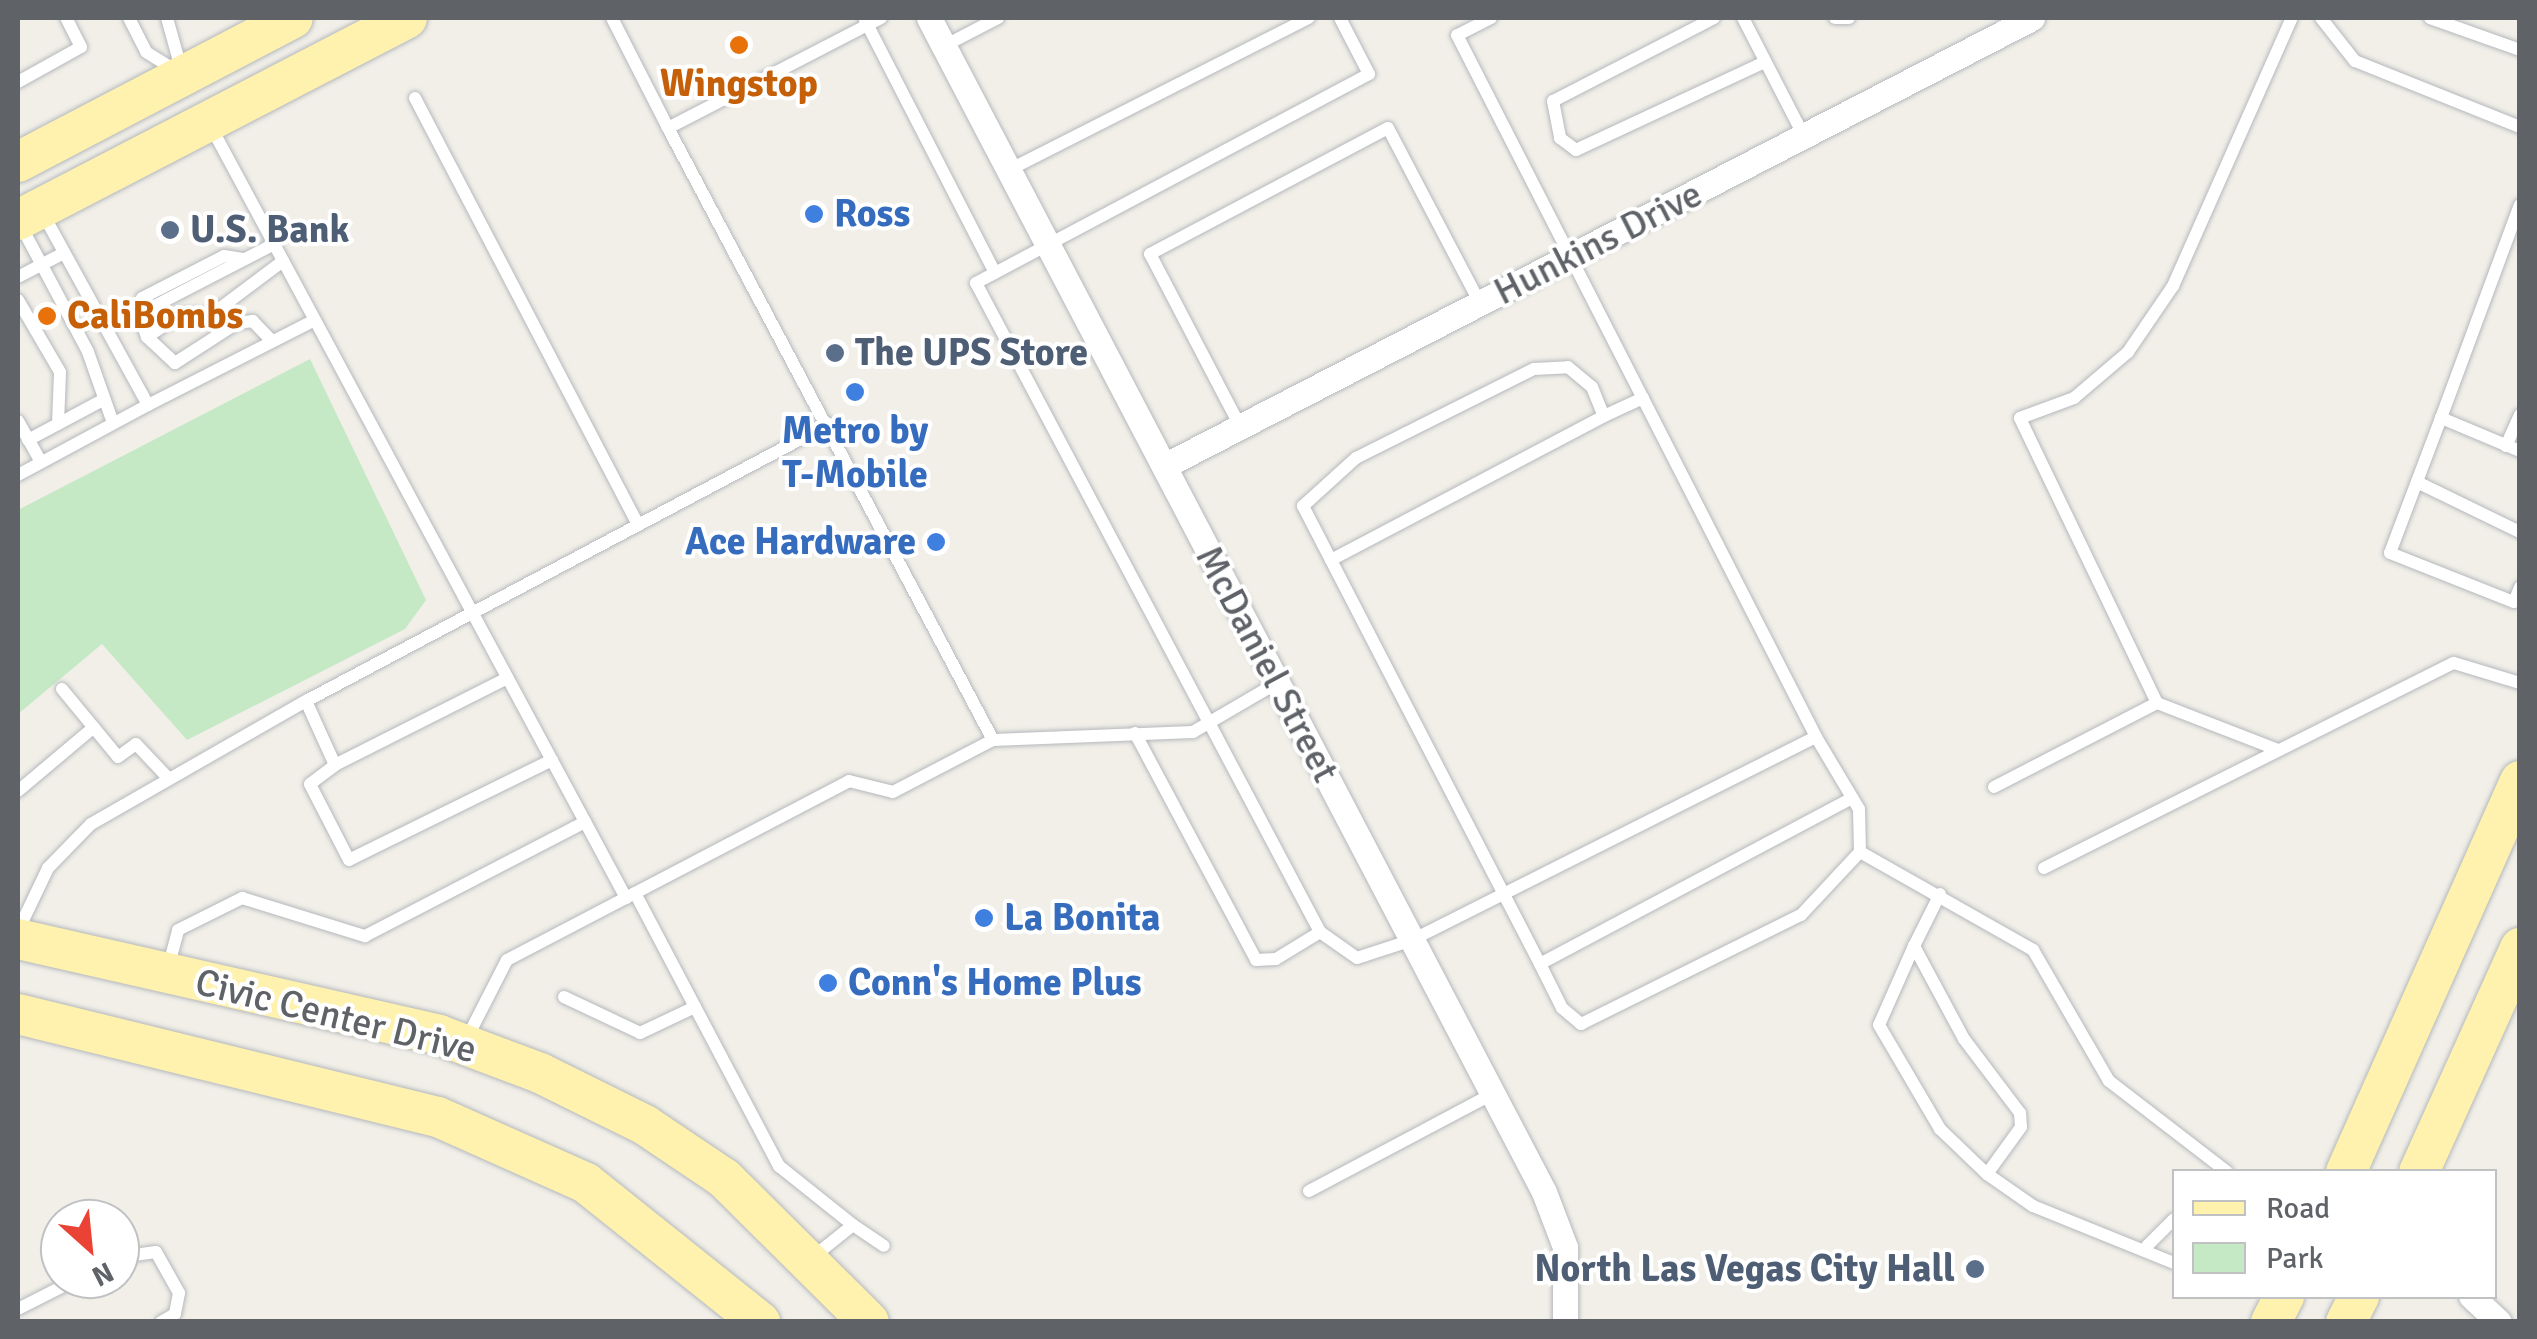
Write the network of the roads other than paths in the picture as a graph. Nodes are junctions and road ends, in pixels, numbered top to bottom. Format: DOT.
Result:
graph roads {
  1 [pos="66,18"];
  2 [pos="129,18"];
  3 [pos="166,18"];
  4 [pos="293,18"];
  5 [pos="407,18"];
  6 [pos="612,18"];
  7 [pos="882,18"];
  8 [pos="929,18"];
  9 [pos="998,18"];
  10 [pos="1309,18"];
  11 [pos="1340,18"];
  12 [pos="1491,18"];
  13 [pos="1714,18"];
  14 [pos="1742,18"];
  15 [pos="1835,18"];
  16 [pos="1849,18"];
  17 [pos="2029,18"];
  18 [pos="2292,18"];
  19 [pos="2321,18"];
  20 [pos="2430,18"];
  21 [pos="866,21"];
  22 [pos="944,46"];
  23 [pos="2520,50"];
  24 [pos="1764,62"];
  25 [pos="182,76"];
  26 [pos="19,77"];
  27 [pos="416,98"];
  28 [pos="207,121"];
  29 [pos="2520,127"];
  30 [pos="668,128"];
  31 [pos="1804,136"];
  32 [pos="18,162"];
  33 [pos="1009,170"];
  34 [pos="2520,205"];
  35 [pos="29,214"];
  36 [pos="274,244"];
  37 [pos="1047,244"];
  38 [pos="64,253"];
  39 [pos="1572,258"];
  40 [pos="283,261"];
  41 [pos="42,264"];
  42 [pos="995,272"];
  43 [pos="18,277"];
  44 [pos="18,300"];
  45 [pos="1480,303"];
  46 [pos="314,320"];
  47 [pos="147,337"];
  48 [pos="272,342"];
  49 [pos="1643,398"];
  50 [pos="101,401"];
  51 [pos="148,405"];
  52 [pos="2520,415"];
  53 [pos="1604,416"];
  54 [pos="2441,418"];
  55 [pos="18,420"];
  56 [pos="113,423"];
  57 [pos="58,424"];
  58 [pos="829,424"];
  59 [pos="1240,426"];
  60 [pos="28,440"];
  61 [pos="2513,448"];
  62 [pos="41,462"];
  63 [pos="1164,466"];
  64 [pos="18,475"];
  65 [pos="2417,482"];
  66 [pos="637,523"];
  67 [pos="2520,532"];
  68 [pos="1330,560"];
  69 [pos="2520,587"];
  70 [pos="471,610"];
  71 [pos="508,678"];
  72 [pos="2520,682"];
  73 [pos="1278,683"];
  74 [pos="62,689"];
  75 [pos="306,701"];
  76 [pos="2157,703"];
  77 [pos="1206,724"];
  78 [pos="94,728"];
  79 [pos="1134,734"];
  80 [pos="1816,738"];
  81 [pos="993,740"];
  82 [pos="2278,750"];
  83 [pos="552,760"];
  84 [pos="336,764"];
  85 [pos="170,779"];
  86 [pos="2520,781"];
  87 [pos="1994,787"];
  88 [pos="18,790"];
  89 [pos="1852,798"];
  90 [pos="585,822"];
  91 [pos="1860,852"];
  92 [pos="2044,868"];
  93 [pos="1940,894"];
  94 [pos="630,895"];
  95 [pos="1503,896"];
  96 [pos="1320,932"];
  97 [pos="18,935"];
  98 [pos="1412,940"];
  99 [pos="1914,946"];
  100 [pos="2520,948"];
  101 [pos="1540,964"];
  102 [pos="167,973"];
  103 [pos="564,997"];
  104 [pos="695,1007"];
  105 [pos="18,1014"];
  106 [pos="464,1044"];
  107 [pos="1492,1094"];
  108 [pos="2223,1169"];
  109 [pos="2347,1169"];
  110 [pos="2420,1169"];
  111 [pos="1987,1174"];
  112 [pos="1308,1191"];
  113 [pos="2172,1221"];
  114 [pos="853,1225"];
  115 [pos="884,1246"];
  116 [pos="2147,1246"];
  117 [pos="140,1254"];
  118 [pos="811,1258"];
  119 [pos="2172,1262"];
  120 [pos="2282,1299"];
  121 [pos="2358,1299"];
  122 [pos="2474,1299"];
  123 [pos="161,1322"];
  124 [pos="760,1322"];
  125 [pos="869,1322"];
  126 [pos="1564,1322"];
  127 [pos="2271,1322"];
  128 [pos="2346,1322"];
  129 [pos="2500,1322"];
  1 -- 26 [label="lane"];
  2 -- 25 [label="lane"];
  3 -- 25 [label="lane"];
  4 -- 25 [label="main road"];
  5 -- 28 [label="main road"];
  6 -- 30 [label="lane"];
  7 -- 21 [label="lane"];
  8 -- 22 [label="street, McDaniel Street"];
  9 -- 22 [label="lane"];
  10 -- 33 [label="lane"];
  11 -- 37 [label="lane"];
  12 -- 39 [label="lane"];
  13 -- 24 [label="lane"];
  14 -- 24 [label="lane"];
  15 -- 16 [label="lane"];
  17 -- 31 [label="street, Hunkins Drive"];
  18 -- 76 [label="lane"];
  19 -- 29 [label="lane"];
  20 -- 23 [label="lane"];
  21 -- 30 [label="lane"];
  21 -- 42 [label="lane"];
  22 -- 33 [label="street, McDaniel Street"];
  24 -- 31 [label="lane"];
  25 -- 28 [label="main road"];
  25 -- 32 [label="main road"];
  27 -- 66 [label="lane"];
  28 -- 35 [label="main road"];
  28 -- 36 [label="lane"];
  30 -- 58 [label="lane"];
  31 -- 39 [label="street, Hunkins Drive"];
  33 -- 37 [label="street, McDaniel Street"];
  34 -- 54 [label="lane"];
  35 -- 38 [label="lane"];
  35 -- 41 [label="lane"];
  36 -- 40 [label="lane"];
  36 -- 47 [label="lane"];
  37 -- 42 [label="lane"];
  37 -- 63 [label="street, McDaniel Street"];
  38 -- 41 [label="lane"];
  38 -- 51 [label="lane"];
  39 -- 45 [label="street, Hunkins Drive"];
  39 -- 49 [label="lane"];
  40 -- 46 [label="lane"];
  40 -- 47 [label="lane"];
  41 -- 43 [label="lane"];
  41 -- 50 [label="lane"];
  42 -- 77 [label="lane"];
  44 -- 57 [label="lane"];
  45 -- 59 [label="street, Hunkins Drive"];
  45 -- 59 [label="lane"];
  46 -- 48 [label="lane"];
  46 -- 70 [label="lane"];
  47 -- 48 [label="lane"];
  48 -- 51 [label="lane"];
  49 -- 53 [label="lane"];
  49 -- 80 [label="lane"];
  50 -- 56 [label="lane"];
  50 -- 57 [label="lane"];
  51 -- 56 [label="lane"];
  52 -- 61 [label="lane"];
  53 -- 68 [label="lane"];
  53 -- 68 [label="lane"];
  54 -- 61 [label="lane"];
  54 -- 65 [label="lane"];
  55 -- 60 [label="lane"];
  56 -- 62 [label="lane"];
  57 -- 60 [label="lane"];
  58 -- 66 [label="lane"];
  58 -- 81 [label="lane"];
  59 -- 63 [label="street, Hunkins Drive"];
  60 -- 62 [label="lane"];
  62 -- 64 [label="lane"];
  63 -- 73 [label="street, McDaniel Street"];
  65 -- 67 [label="lane"];
  65 -- 69 [label="lane"];
  66 -- 70 [label="lane"];
  68 -- 95 [label="lane"];
  70 -- 71 [label="lane"];
  70 -- 75 [label="lane"];
  71 -- 83 [label="lane"];
  71 -- 84 [label="lane"];
  72 -- 82 [label="lane"];
  73 -- 77 [label="lane"];
  73 -- 98 [label="street, McDaniel Street"];
  74 -- 78 [label="lane"];
  75 -- 84 [label="lane"];
  75 -- 85 [label="lane"];
  76 -- 82 [label="lane"];
  76 -- 87 [label="lane"];
  77 -- 79 [label="lane"];
  77 -- 96 [label="lane"];
  78 -- 85 [label="lane"];
  78 -- 88 [label="lane"];
  79 -- 81 [label="lane"];
  79 -- 96 [label="lane"];
  80 -- 89 [label="lane"];
  80 -- 95 [label="lane"];
  81 -- 94 [label="lane"];
  82 -- 92 [label="lane"];
  83 -- 84 [label="lane"];
  83 -- 90 [label="lane"];
  85 -- 97 [label="lane"];
  86 -- 109 [label="main road"];
  89 -- 91 [label="lane"];
  89 -- 101 [label="lane"];
  90 -- 94 [label="lane"];
  90 -- 102 [label="lane"];
  91 -- 93 [label="lane"];
  91 -- 101 [label="lane"];
  93 -- 99 [label="lane"];
  93 -- 108 [label="lane"];
  94 -- 104 [label="lane"];
  94 -- 106 [label="lane"];
  95 -- 98 [label="lane"];
  95 -- 101 [label="lane"];
  96 -- 98 [label="lane"];
  97 -- 102 [label="main road, Civic Center Drive"];
  98 -- 107 [label="street, McDaniel Street"];
  99 -- 111 [label="lane"];
  99 -- 111 [label="lane"];
  100 -- 110 [label="main road"];
  102 -- 106 [label="main road, Civic Center Drive"];
  103 -- 104 [label="lane"];
  104 -- 114 [label="lane"];
  105 -- 124 [label="main road, Civic Center Drive"];
  106 -- 118 [label="main road, Civic Center Drive"];
  107 -- 112 [label="lane"];
  107 -- 126 [label="street, McDaniel Street"];
  111 -- 116 [label="lane"];
  113 -- 116 [label="lane"];
  114 -- 115 [label="lane"];
  114 -- 118 [label="lane"];
  116 -- 119 [label="lane"];
  117 -- 123 [label="lane"];
  118 -- 125 [label="main road, Civic Center Drive"];
  120 -- 127 [label="main road"];
  121 -- 128 [label="main road"];
  122 -- 129 [label="street"];
}
